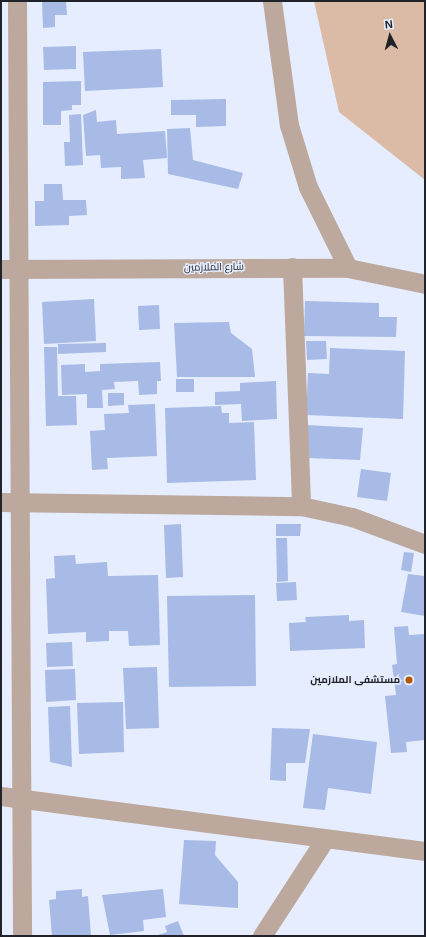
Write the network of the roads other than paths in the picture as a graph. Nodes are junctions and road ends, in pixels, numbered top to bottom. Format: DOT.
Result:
graph roads {
  1 [pos="17,1"];
  2 [pos="272,1"];
  3 [pos="292,267"];
  4 [pos="348,268"];
  5 [pos="10,269"];
  6 [pos="425,284"];
  7 [pos="1,502"];
  8 [pos="21,502"];
  9 [pos="301,506"];
  10 [pos="425,544"];
  11 [pos="1,796"];
  12 [pos="22,799"];
  13 [pos="325,839"];
  14 [pos="425,851"];
  15 [pos="22,936"];
  16 [pos="262,936"];
  1 -- 5 [label="street"];
  2 -- 4 [label="street"];
  3 -- 4 [label="street, شارع الملازمين"];
  3 -- 5 [label="street, شارع الملازمين"];
  3 -- 9 [label="street"];
  4 -- 6 [label="street, شارع الملازمين"];
  5 -- 8 [label="street"];
  7 -- 8 [label="street"];
  8 -- 9 [label="street"];
  8 -- 12 [label="street"];
  9 -- 10 [label="street"];
  11 -- 12 [label="street"];
  12 -- 13 [label="street"];
  12 -- 15 [label="street"];
  13 -- 14 [label="street"];
  13 -- 16 [label="street"];
}
